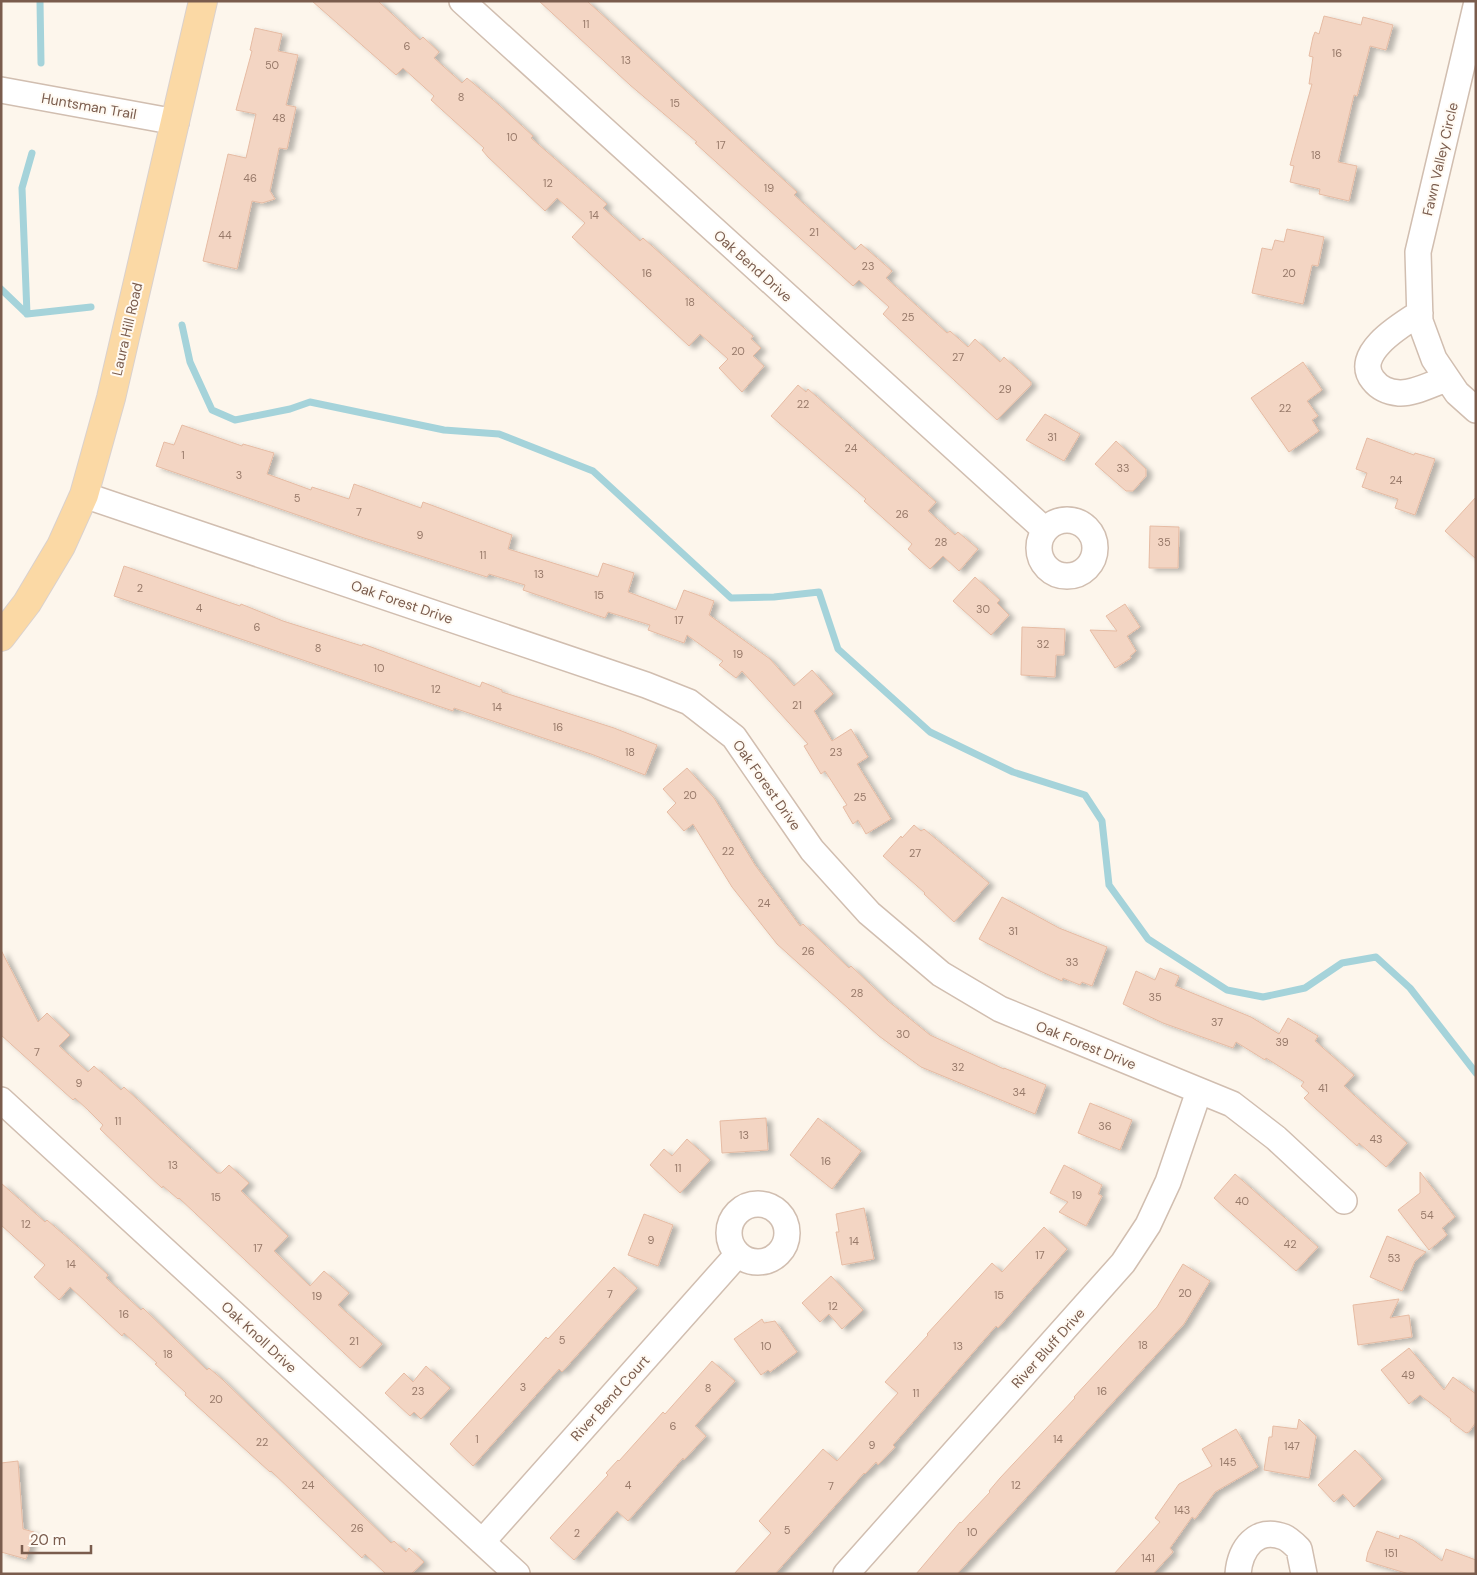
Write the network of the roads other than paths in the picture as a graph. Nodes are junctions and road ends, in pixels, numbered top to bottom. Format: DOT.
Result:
graph roads {
  1 [pos="203,1"];
  2 [pos="462,1"];
  3 [pos="1476,6"];
  4 [pos="1,90"];
  5 [pos="176,122"];
  6 [pos="1420,313"];
  7 [pos="1447,379"];
  8 [pos="1476,410"];
  9 [pos="84,494"];
  10 [pos="1045,530"];
  11 [pos="1,637"];
  12 [pos="1199,1091"];
  13 [pos="1,1100"];
  14 [pos="1344,1201"];
  15 [pos="738,1254"];
  16 [pos="482,1542"];
  17 [pos="517,1574"];
  18 [pos="846,1574"];
  19 [pos="1238,1574"];
  20 [pos="1304,1574"];
  1 -- 5 [label="main road, Laura Hill Road"];
  2 -- 10 [label="street, Oak Bend Drive"];
  3 -- 6 [label="street, Fawn Valley Circle"];
  4 -- 5 [label="street, Huntsman Trail"];
  5 -- 9 [label="main road, Laura Hill Road"];
  6 -- 7 [label="street, Fawn Valley Circle"];
  6 -- 7 [label="street"];
  7 -- 8 [label="street, Fawn Valley Circle"];
  9 -- 11 [label="main road, Laura Hill Road"];
  9 -- 12 [label="street, Oak Forest Drive"];
  12 -- 14 [label="street, Oak Forest Drive"];
  12 -- 18 [label="street, River Bluff Drive"];
  13 -- 16 [label="street, Oak Knoll Drive"];
  15 -- 16 [label="street, River Bend Court"];
  16 -- 17 [label="street, Oak Knoll Drive"];
  19 -- 20 [label="street"];
}
